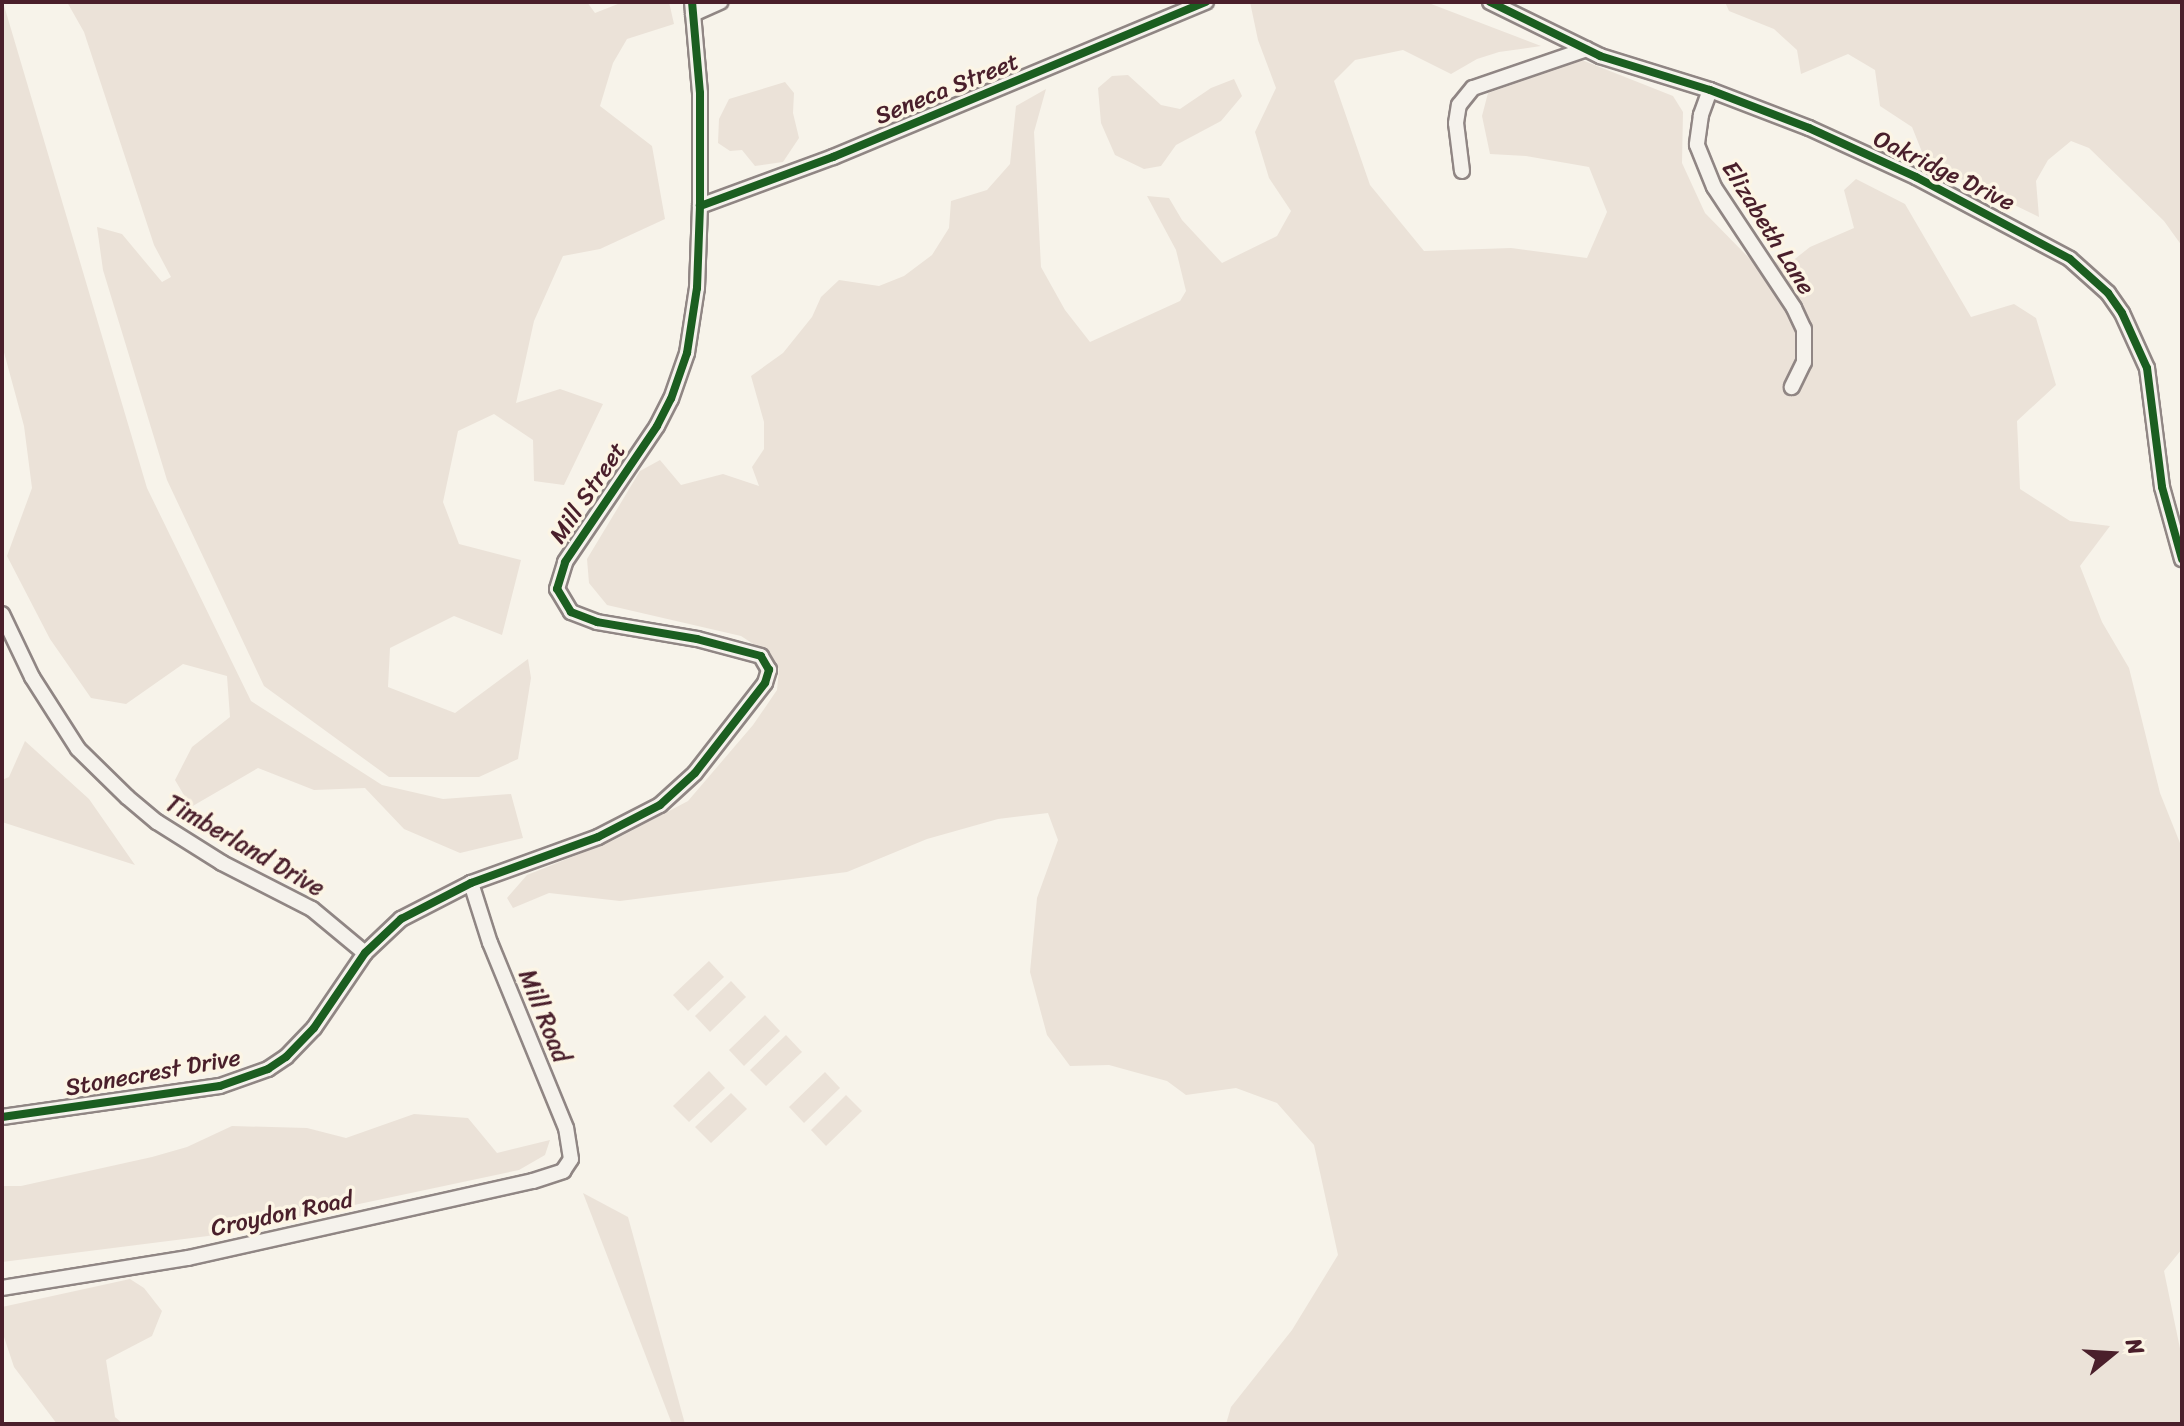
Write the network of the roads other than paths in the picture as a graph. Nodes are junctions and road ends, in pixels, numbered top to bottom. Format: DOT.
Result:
graph roads {
  1 [pos="720,2"];
  2 [pos="1206,2"];
  3 [pos="1490,2"];
  4 [pos="692,8"];
  5 [pos="1587,49"];
  6 [pos="1710,90"];
  7 [pos="1462,171"];
  8 [pos="700,206"];
  9 [pos="1792,387"];
  10 [pos="2182,559"];
  11 [pos="2,614"];
  12 [pos="471,883"];
  13 [pos="365,953"];
  14 [pos="2,1117"];
  15 [pos="568,1166"];
  16 [pos="2,1288"];
  1 -- 4 [label="street"];
  2 -- 8 [label="street, Seneca Street"];
  3 -- 5 [label="street, Oakridge Drive"];
  4 -- 8 [label="street, Mill Street"];
  5 -- 6 [label="street, Oakridge Drive"];
  5 -- 7 [label="street"];
  6 -- 9 [label="street, Elizabeth Lane"];
  6 -- 10 [label="street, Oakridge Drive"];
  8 -- 12 [label="street, Mill Street"];
  11 -- 13 [label="street, Timberland Drive"];
  12 -- 13 [label="street, Stonecrest Drive"];
  12 -- 15 [label="street, Mill Road"];
  13 -- 14 [label="street, Stonecrest Drive"];
  15 -- 16 [label="street, Croydon Road"];
}
